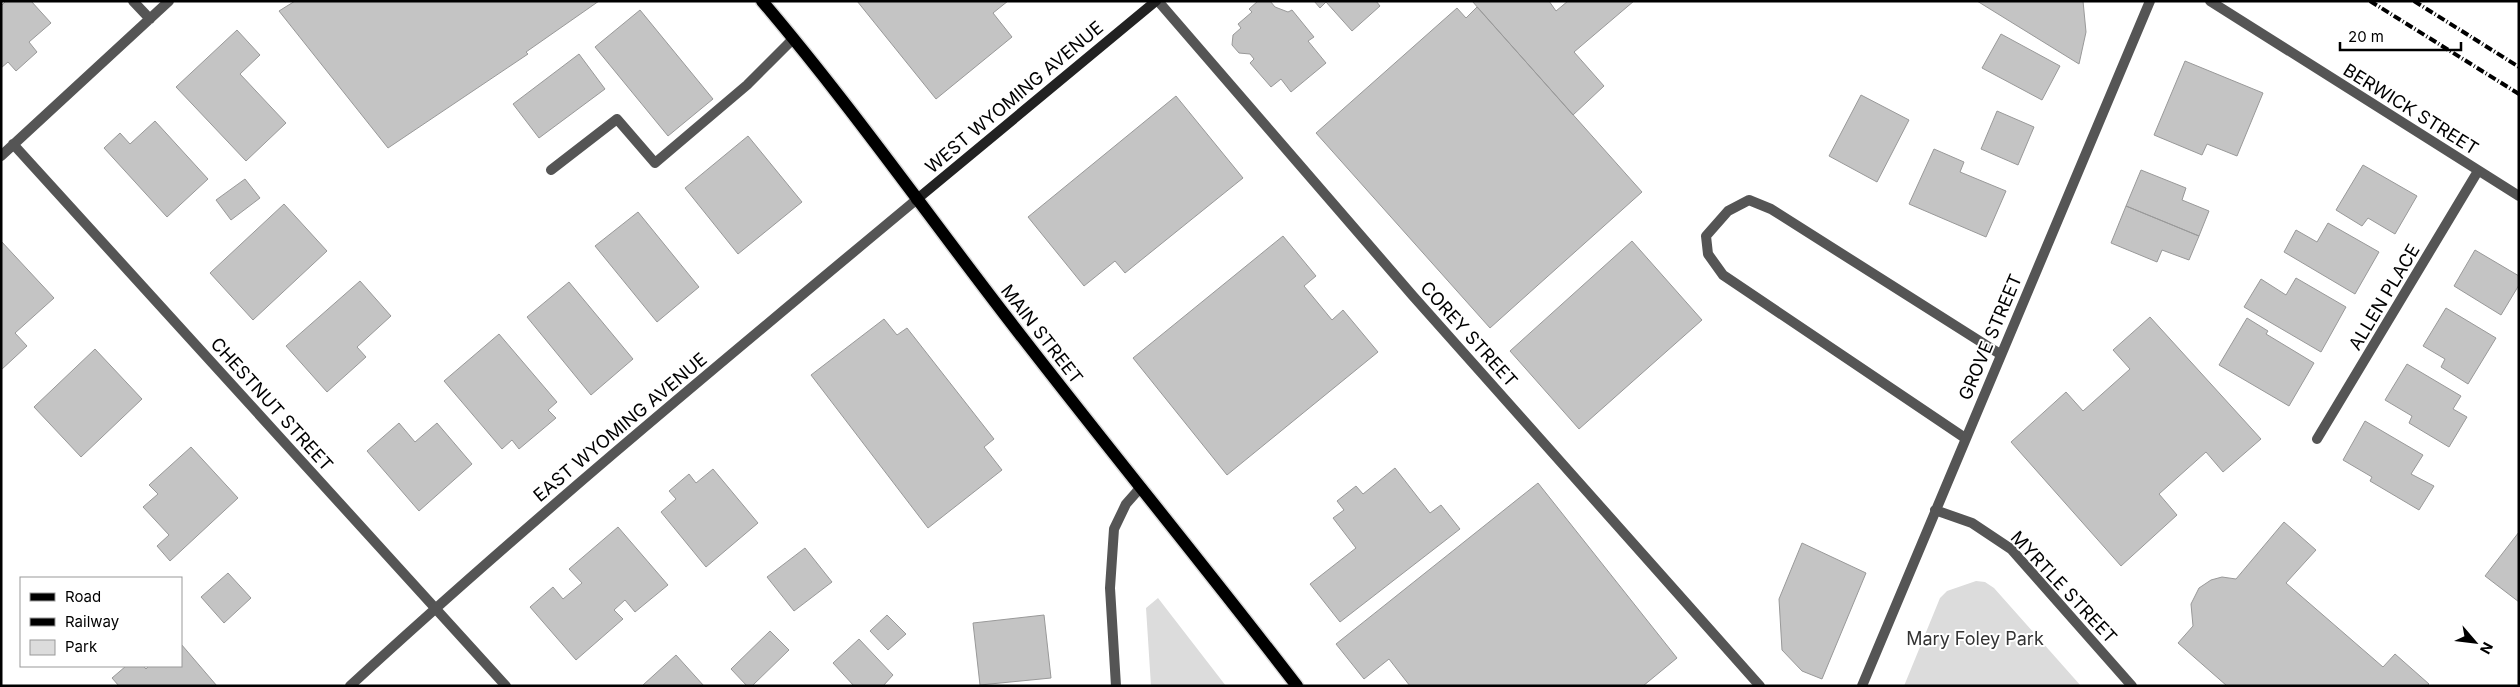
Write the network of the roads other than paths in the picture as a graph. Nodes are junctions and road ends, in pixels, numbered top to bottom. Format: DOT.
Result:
graph roads {
  1 [pos="133,1"];
  2 [pos="169,1"];
  3 [pos="762,1"];
  4 [pos="1157,1"];
  5 [pos="2150,1"];
  6 [pos="2210,1"];
  7 [pos="150,19"];
  8 [pos="793,39"];
  9 [pos="14,144"];
  10 [pos="1,156"];
  11 [pos="551,170"];
  12 [pos="2478,171"];
  13 [pos="2519,196"];
  14 [pos="916,200"];
  15 [pos="2000,354"];
  16 [pos="1965,438"];
  17 [pos="2318,439"];
  18 [pos="1140,487"];
  19 [pos="1936,510"];
  20 [pos="435,608"];
  21 [pos="350,686"];
  22 [pos="506,686"];
  23 [pos="1116,686"];
  24 [pos="1297,686"];
  25 [pos="1760,686"];
  26 [pos="1862,686"];
  27 [pos="2132,686"];
  1 -- 7 [label="street"];
  2 -- 7 [label="street"];
  3 -- 8 [label="main road, MAIN STREET"];
  4 -- 14 [label="main road, WEST WYOMING AVENUE"];
  4 -- 25 [label="street, COREY STREET"];
  5 -- 15 [label="street, GROVE STREET"];
  6 -- 12 [label="street, BERWICK STREET"];
  7 -- 9 [label="street"];
  8 -- 11 [label="street"];
  8 -- 14 [label="main road, MAIN STREET"];
  9 -- 10 [label="street"];
  9 -- 20 [label="street, CHESTNUT STREET"];
  12 -- 13 [label="street, BERWICK STREET"];
  12 -- 17 [label="street, ALLEN PLACE"];
  14 -- 18 [label="main road, MAIN STREET"];
  14 -- 20 [label="street, EAST WYOMING AVENUE"];
  15 -- 16 [label="street, GROVE STREET"];
  15 -- 16 [label="street"];
  16 -- 19 [label="street, GROVE STREET"];
  18 -- 23 [label="street"];
  18 -- 24 [label="main road, MAIN STREET"];
  19 -- 26 [label="street, GROVE STREET"];
  19 -- 27 [label="street, MYRTLE STREET"];
  20 -- 21 [label="street, EAST WYOMING AVENUE"];
  20 -- 22 [label="street, CHESTNUT STREET"];
}
